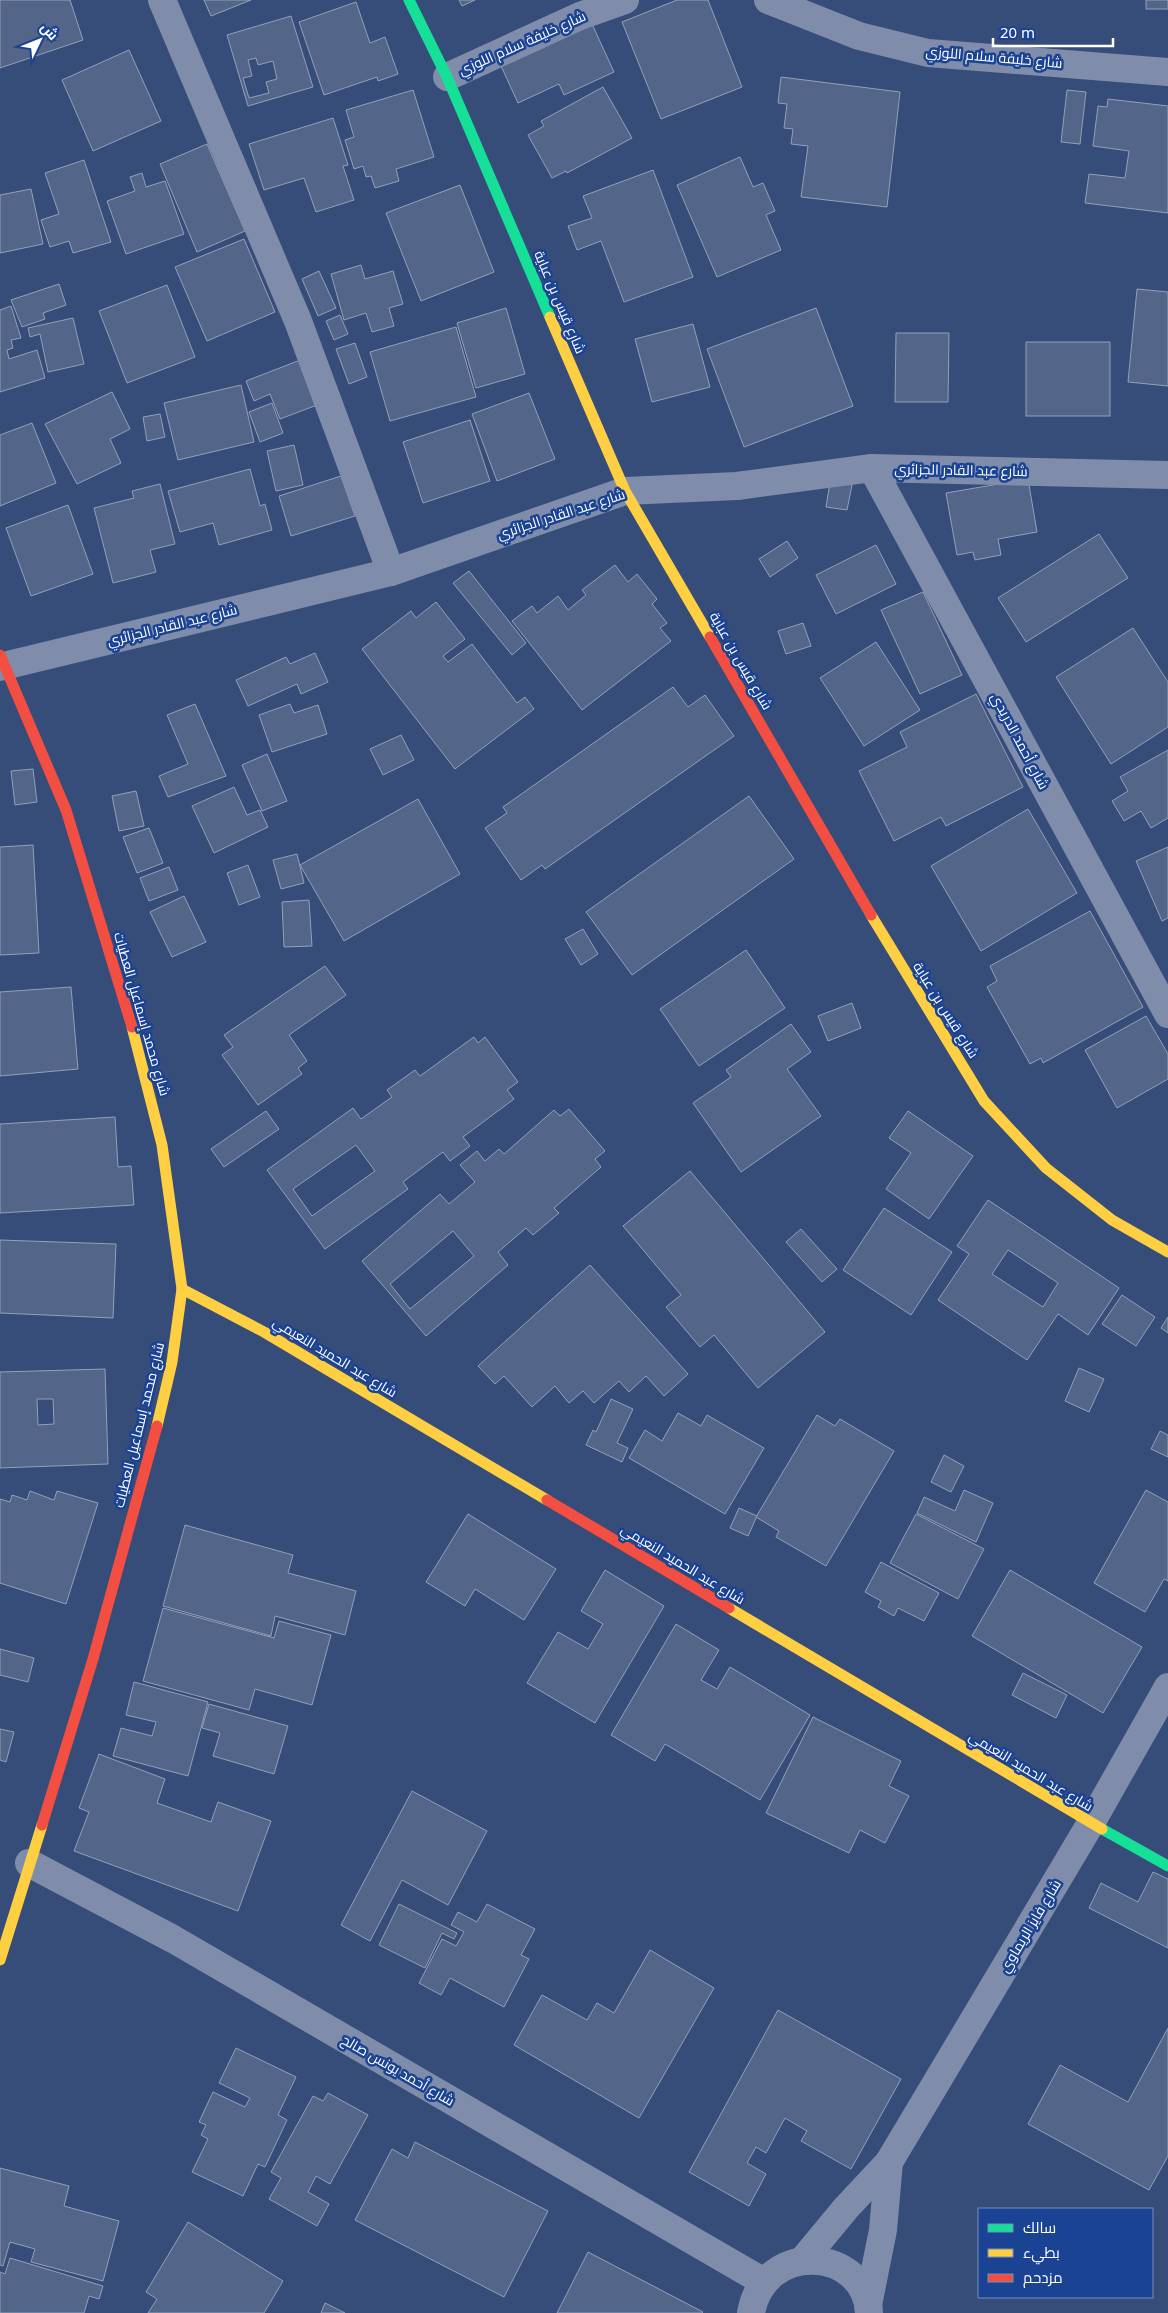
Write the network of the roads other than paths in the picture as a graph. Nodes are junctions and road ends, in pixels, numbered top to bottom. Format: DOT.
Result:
graph roads {
  1 [pos="162,0"];
  2 [pos="409,0"];
  3 [pos="625,0"];
  4 [pos="768,0"];
  5 [pos="1168,72"];
  6 [pos="447,77"];
  7 [pos="872,468"];
  8 [pos="1168,475"];
  9 [pos="625,491"];
  10 [pos="391,572"];
  11 [pos="1,663"];
  12 [pos="1168,1014"];
  13 [pos="1168,1252"];
  14 [pos="182,1289"];
  15 [pos="1168,1687"];
  16 [pos="1091,1823"];
  17 [pos="30,1863"];
  18 [pos="1168,1866"];
  19 [pos="0,1960"];
  20 [pos="889,2162"];
  21 [pos="803,2260"];
  22 [pos="764,2282"];
  23 [pos="868,2309"];
  24 [pos="751,2313"];
  1 -- 10 [label="street"];
  2 -- 6 [label="street, شارع قيس بن عباية"];
  3 -- 6 [label="street, شارع خليفة سلام اللوزي"];
  4 -- 5 [label="street, شارع خليفة سلام اللوزي"];
  6 -- 9 [label="street, شارع قيس بن عباية"];
  7 -- 8 [label="street, شارع عبد القادر الجزائري"];
  7 -- 9 [label="street, شارع عبد القادر الجزائري"];
  7 -- 12 [label="street, شارع أحمد الدريدي"];
  9 -- 10 [label="street, شارع عبد القادر الجزائري"];
  9 -- 13 [label="street, شارع قيس بن عباية"];
  10 -- 11 [label="street, شارع عبد القادر الجزائري"];
  11 -- 14 [label="street, شارع محمد إسماعيل العطيات"];
  14 -- 16 [label="street, شارع عبد الحميد النعيمي"];
  14 -- 17 [label="street, شارع محمد إسماعيل العطيات"];
  15 -- 16 [label="street, شارع فايز الريماوي"];
  16 -- 18 [label="street, شارع عبد الحميد النعيمي"];
  16 -- 20 [label="street, شارع فايز الريماوي"];
  17 -- 19 [label="street, شارع محمد إسماعيل العطيات"];
  17 -- 22 [label="street, شارع أحمد يونس صالح"];
  20 -- 21 [label="street, شارع فايز الريماوي"];
  20 -- 23 [label="street, شارع فايز الريماوي"];
  21 -- 22 [label="street"];
  21 -- 23 [label="street"];
  22 -- 24 [label="street"];
}
